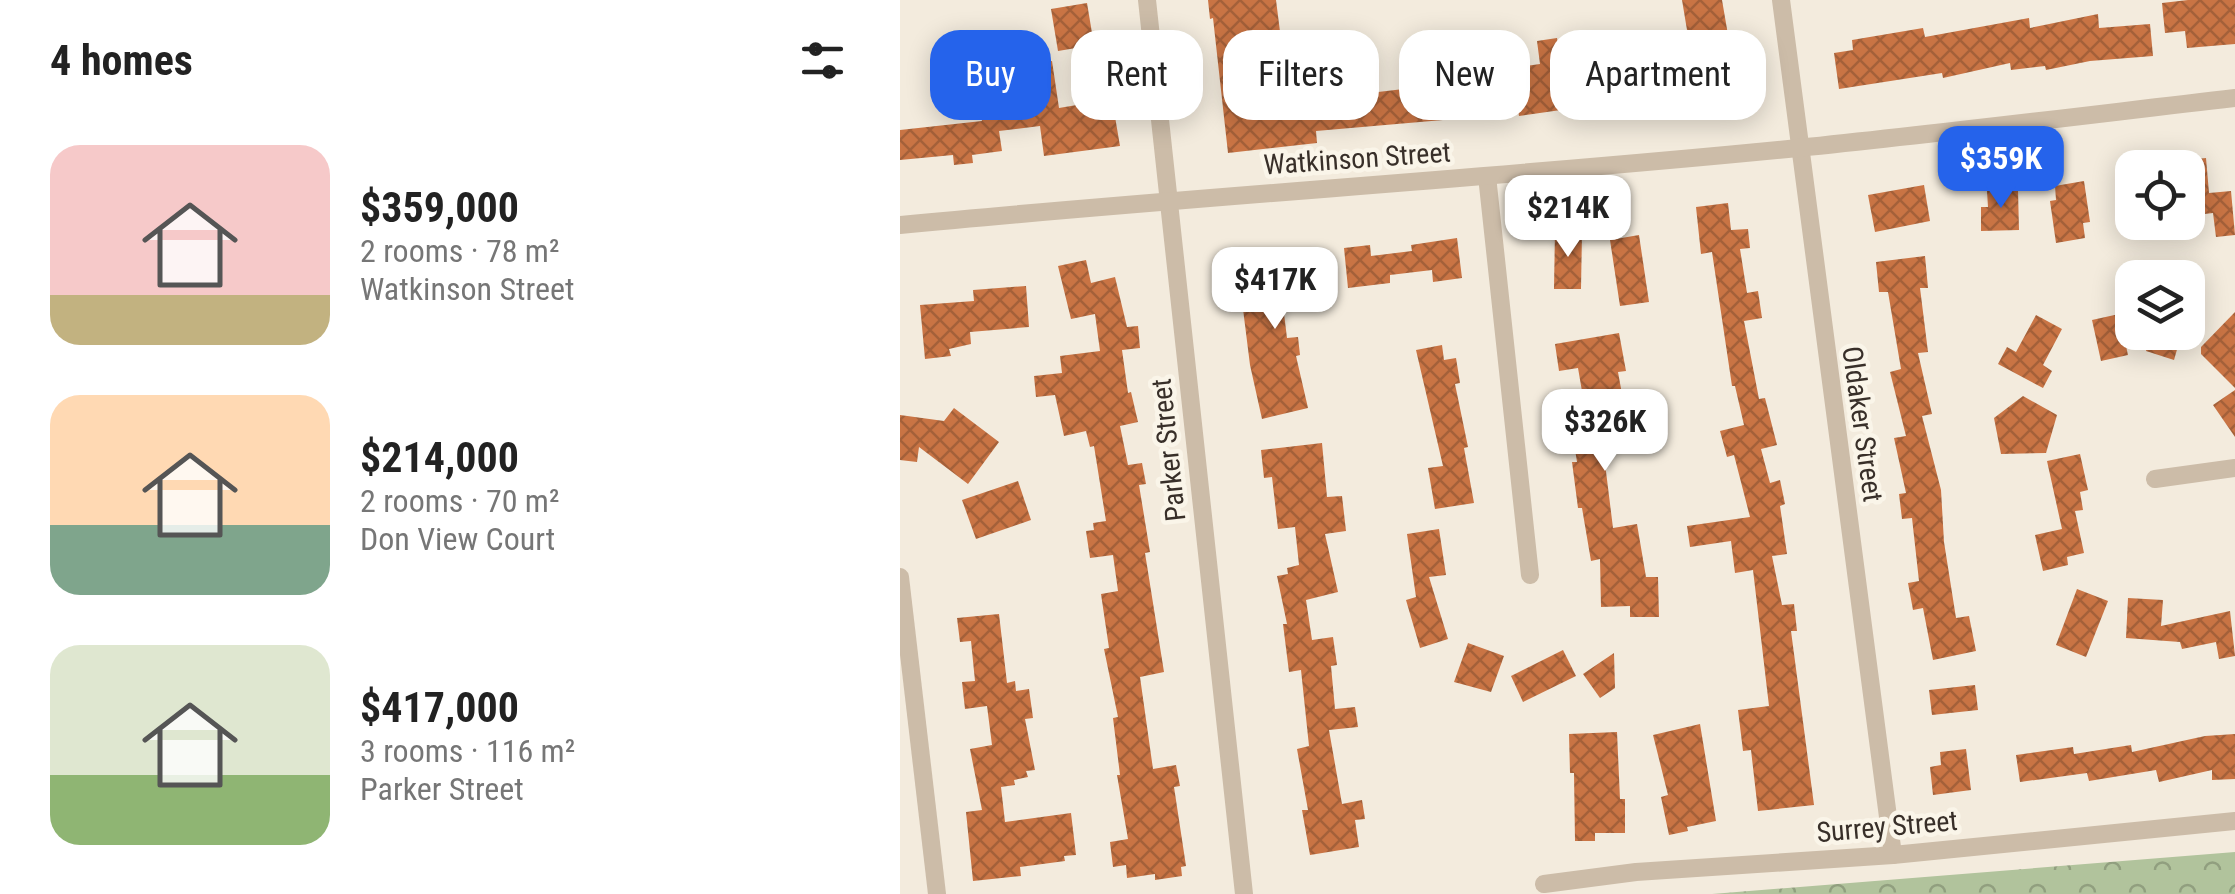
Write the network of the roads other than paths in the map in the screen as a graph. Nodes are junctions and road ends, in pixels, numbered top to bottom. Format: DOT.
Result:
graph roads {
  1 [pos="1147,0"];
  2 [pos="1781,0"];
  3 [pos="2235,98"];
  4 [pos="1798,148"];
  5 [pos="1487,176"];
  6 [pos="1168,199"];
  7 [pos="900,225"];
  8 [pos="2235,468"];
  9 [pos="2156,479"];
  10 [pos="1530,575"];
  11 [pos="900,576"];
  12 [pos="2235,821"];
  13 [pos="1893,855"];
  14 [pos="1544,884"];
  15 [pos="937,894"];
  16 [pos="1244,894"];
  1 -- 6 [label="street, Parker Street"];
  2 -- 4 [label="street, Oldaker Street"];
  3 -- 4 [label="street, Watkinson Street"];
  4 -- 5 [label="street, Watkinson Street"];
  4 -- 13 [label="street, Oldaker Street"];
  5 -- 6 [label="street, Watkinson Street"];
  5 -- 10 [label="street"];
  6 -- 7 [label="street, Watkinson Street"];
  6 -- 16 [label="street, Parker Street"];
  8 -- 9 [label="street"];
  11 -- 15 [label="street"];
  12 -- 13 [label="street, Surrey Street"];
  13 -- 14 [label="street, Surrey Street"];
}
